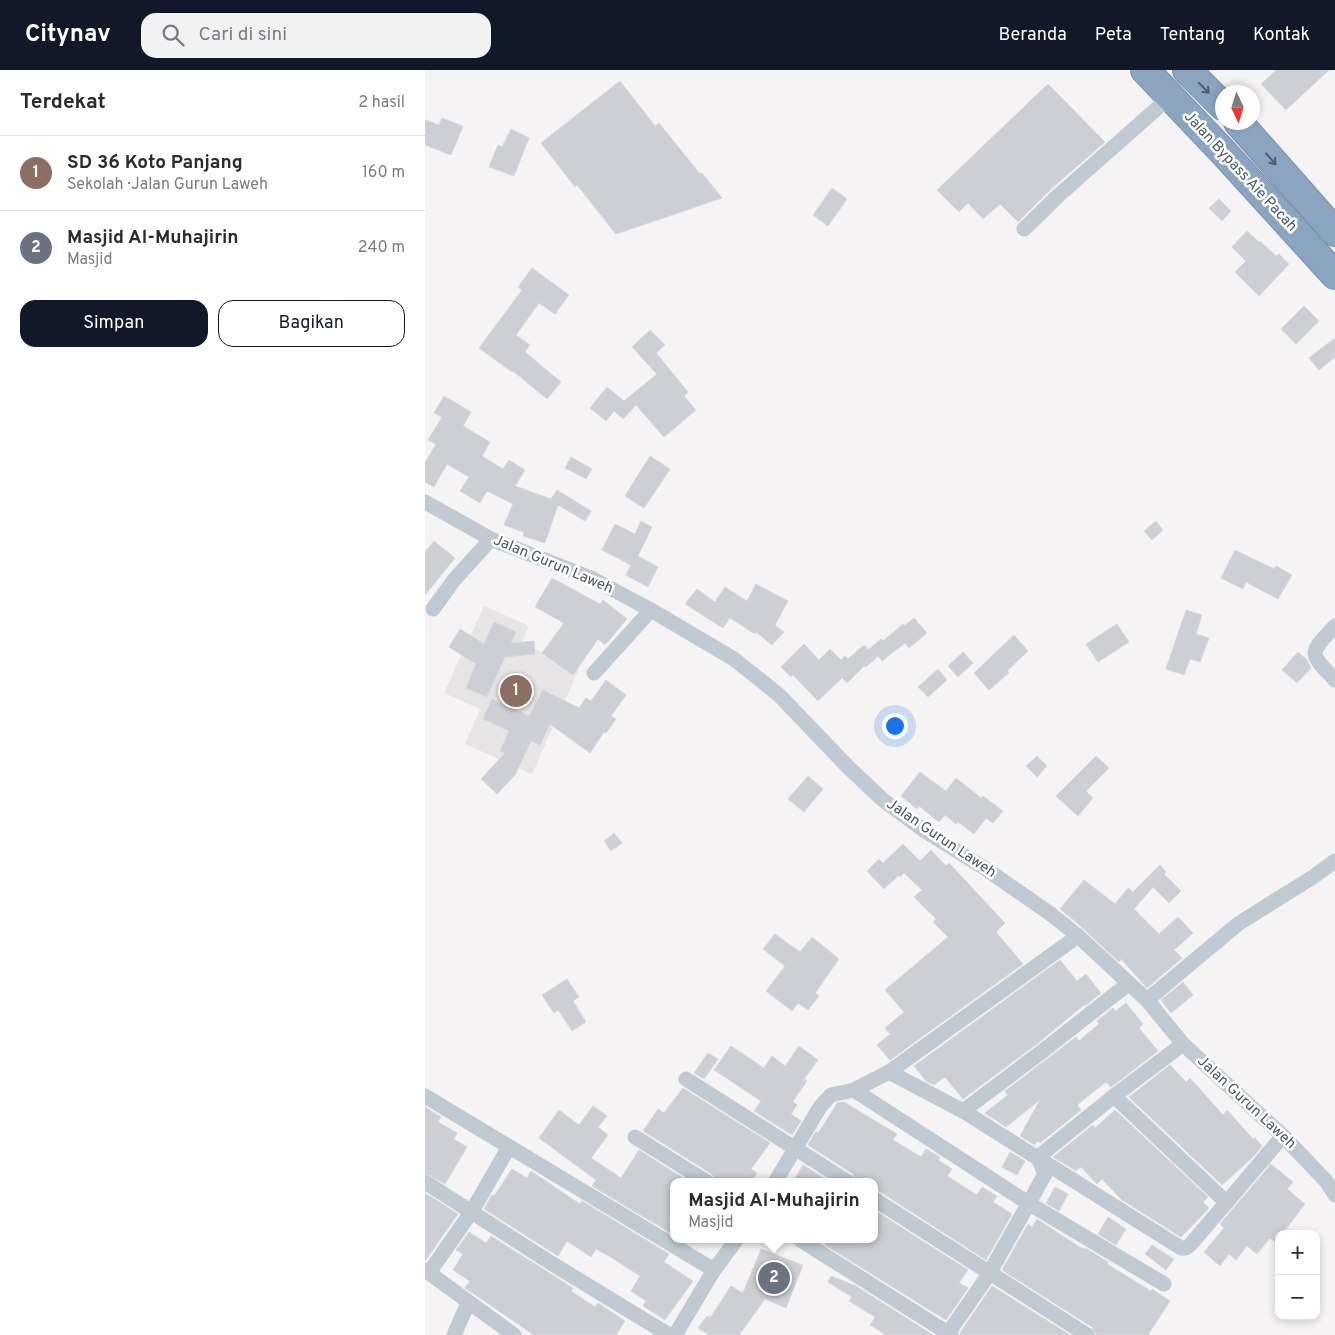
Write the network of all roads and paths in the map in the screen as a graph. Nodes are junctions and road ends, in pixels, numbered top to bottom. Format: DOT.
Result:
graph roads {
  1 [pos="1145,70"];
  2 [pos="1187,70"];
  3 [pos="1170,97"];
  4 [pos="1215,98"];
  5 [pos="1245,130"];
  6 [pos="1024,229"];
  7 [pos="1335,232"];
  8 [pos="1335,275"];
  9 [pos="425,502"];
  10 [pos="491,539"];
  11 [pos="433,608"];
  12 [pos="651,610"];
  13 [pos="1335,626"];
  14 [pos="595,672"];
  15 [pos="1335,680"];
  16 [pos="1335,861"];
  17 [pos="1078,936"];
  18 [pos="1128,984"];
  19 [pos="1147,1000"];
  20 [pos="1183,1044"];
  21 [pos="889,1072"];
  22 [pos="686,1079"];
  23 [pos="854,1090"];
  24 [pos="425,1096"];
  25 [pos="1114,1096"];
  26 [pos="963,1111"];
  27 [pos="1283,1136"];
  28 [pos="635,1137"];
  29 [pos="509,1147"];
  30 [pos="796,1148"];
  31 [pos="1038,1157"];
  32 [pos="701,1178"];
  33 [pos="777,1178"];
  34 [pos="842,1178"];
  35 [pos="425,1182"];
  36 [pos="1335,1194"];
  37 [pos="878,1202"];
  38 [pos="1227,1202"];
  39 [pos="1028,1203"];
  40 [pos="472,1211"];
  41 [pos="734,1243"];
  42 [pos="805,1243"];
  43 [pos="715,1270"];
  44 [pos="427,1271"];
  45 [pos="989,1274"];
  46 [pos="1164,1284"];
  47 [pos="468,1303"];
  48 [pos="949,1334"];
  49 [pos="454,1335"];
  50 [pos="514,1335"];
  51 [pos="669,1335"];
  52 [pos="675,1335"];
  53 [pos="1087,1335"];
  1 -- 3 [label="highway, Jalan Bypass Aie Pacah"];
  2 -- 4 [label="highway, one-way"];
  3 -- 6 [label="street"];
  3 -- 8 [label="highway, Jalan Bypass Aie Pacah"];
  5 -- 7 [label="highway, one-way"];
  9 -- 10 [label="street, Jalan Gurun Laweh"];
  10 -- 11 [label="street"];
  10 -- 12 [label="street, Jalan Gurun Laweh"];
  12 -- 14 [label="street"];
  12 -- 17 [label="street, Jalan Gurun Laweh"];
  13 -- 15 [label="street"];
  16 -- 19 [label="street"];
  17 -- 18 [label="street, Jalan Gurun Laweh"];
  17 -- 21 [label="street"];
  18 -- 19 [label="street, Jalan Gurun Laweh"];
  18 -- 26 [label="street"];
  19 -- 20 [label="street, Jalan Gurun Laweh"];
  20 -- 25 [label="street"];
  20 -- 27 [label="street, Jalan Gurun Laweh"];
  21 -- 23 [label="street"];
  21 -- 26 [label="street"];
  22 -- 30 [label="street"];
  23 -- 30 [label="street"];
  23 -- 39 [label="street"];
  24 -- 29 [label="street"];
  25 -- 31 [label="street"];
  25 -- 38 [label="street"];
  26 -- 31 [label="street"];
  27 -- 36 [label="street, Jalan Gurun Laweh"];
  27 -- 38 [label="street"];
  28 -- 32 [label="street"];
  29 -- 40 [label="street"];
  29 -- 43 [label="street"];
  30 -- 33 [label="street"];
  30 -- 34 [label="street"];
  31 -- 38 [label="street"];
  31 -- 39 [label="street"];
  35 -- 40 [label="street"];
  37 -- 45 [label="street"];
  39 -- 45 [label="street"];
  39 -- 46 [label="street"];
  40 -- 44 [label="street"];
  40 -- 51 [label="street"];
  41 -- 43 [label="street"];
  42 -- 48 [label="street"];
  43 -- 52 [label="street"];
  44 -- 47 [label="street"];
  45 -- 48 [label="street"];
  45 -- 53 [label="street"];
  47 -- 49 [label="street"];
  47 -- 50 [label="street"];
}
